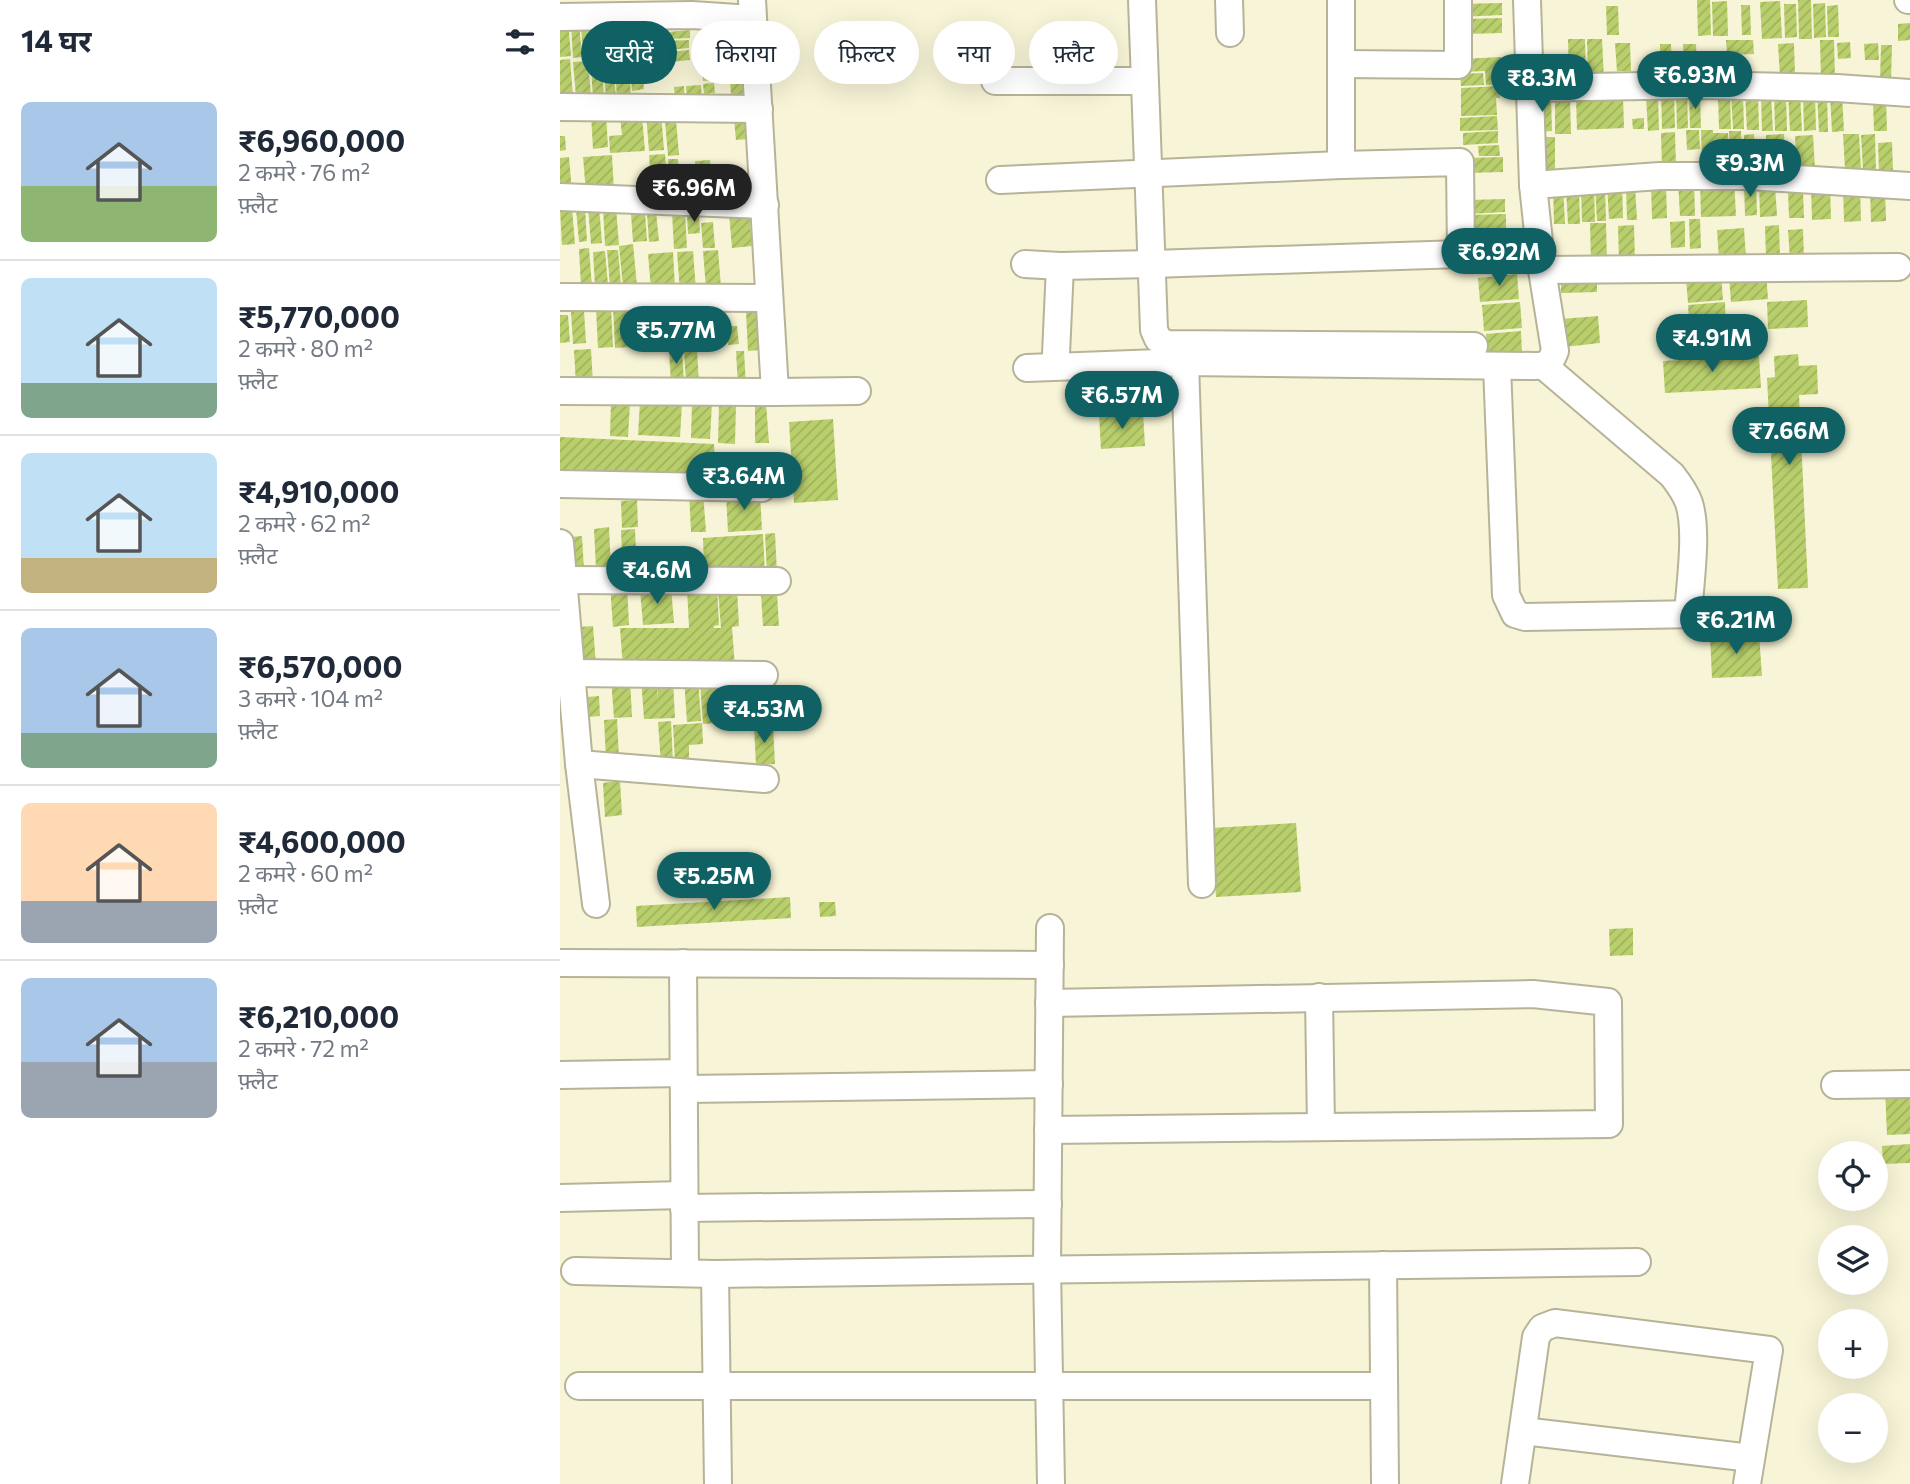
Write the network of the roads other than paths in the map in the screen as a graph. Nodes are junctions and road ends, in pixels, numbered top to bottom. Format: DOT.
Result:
graph roads {
  1 [pos="1142,0"];
  2 [pos="1229,0"];
  3 [pos="1341,0"];
  4 [pos="1458,0"];
  5 [pos="1527,0"];
  6 [pos="752,9"];
  7 [pos="560,17"];
  8 [pos="1230,33"];
  9 [pos="1341,64"];
  10 [pos="1144,80"];
  11 [pos="1015,81"];
  12 [pos="1530,88"];
  13 [pos="1910,93"];
  14 [pos="560,107"];
  15 [pos="760,109"];
  16 [pos="1341,165"];
  17 [pos="1146,175"];
  18 [pos="1000,180"];
  19 [pos="1533,185"];
  20 [pos="1910,186"];
  21 [pos="560,197"];
  22 [pos="765,205"];
  23 [pos="1025,264"];
  24 [pos="1152,264"];
  25 [pos="1060,266"];
  26 [pos="1898,267"];
  27 [pos="1542,270"];
  28 [pos="560,297"];
  29 [pos="769,298"];
  30 [pos="1474,346"];
  31 [pos="1056,354"];
  32 [pos="1185,362"];
  33 [pos="1497,366"];
  34 [pos="1544,366"];
  35 [pos="1027,368"];
  36 [pos="560,391"];
  37 [pos="775,391"];
  38 [pos="857,391"];
  39 [pos="560,484"];
  40 [pos="762,488"];
  41 [pos="560,543"];
  42 [pos="564,580"];
  43 [pos="777,581"];
  44 [pos="1758,613"];
  45 [pos="1688,614"];
  46 [pos="572,673"];
  47 [pos="764,675"];
  48 [pos="579,764"];
  49 [pos="765,779"];
  50 [pos="1202,884"];
  51 [pos="596,904"];
  52 [pos="1050,928"];
  53 [pos="560,963"];
  54 [pos="683,963"];
  55 [pos="1050,965"];
  56 [pos="1319,998"];
  57 [pos="1049,1003"];
  58 [pos="560,1075"];
  59 [pos="683,1081"];
  60 [pos="1049,1084"];
  61 [pos="1910,1084"];
  62 [pos="1835,1085"];
  63 [pos="1321,1127"];
  64 [pos="1048,1130"];
  65 [pos="560,1198"];
  66 [pos="684,1202"];
  67 [pos="1048,1204"];
  68 [pos="1637,1262"];
  69 [pos="1383,1265"];
  70 [pos="1047,1269"];
  71 [pos="575,1271"];
  72 [pos="685,1273"];
  73 [pos="715,1274"];
  74 [pos="1048,1384"];
  75 [pos="579,1386"];
  76 [pos="717,1386"];
  77 [pos="1384,1386"];
  78 [pos="1523,1431"];
  79 [pos="1749,1471"];
  80 [pos="719,1484"];
  81 [pos="1051,1484"];
  82 [pos="1385,1484"];
  83 [pos="1515,1484"];
  1 -- 10 [label="street"];
  2 -- 8 [label="street"];
  3 -- 9 [label="street"];
  4 -- 9 [label="street"];
  5 -- 12 [label="street"];
  6 -- 7 [label="street"];
  6 -- 15 [label="street"];
  9 -- 16 [label="street"];
  10 -- 11 [label="street"];
  10 -- 17 [label="street"];
  12 -- 13 [label="street"];
  12 -- 19 [label="street"];
  14 -- 15 [label="street"];
  15 -- 22 [label="street"];
  16 -- 17 [label="street"];
  16 -- 24 [label="street"];
  17 -- 18 [label="street"];
  17 -- 24 [label="street"];
  19 -- 20 [label="street"];
  19 -- 27 [label="street"];
  21 -- 22 [label="street"];
  22 -- 29 [label="street"];
  23 -- 25 [label="street"];
  24 -- 25 [label="street"];
  24 -- 30 [label="street"];
  25 -- 31 [label="street"];
  26 -- 27 [label="street"];
  27 -- 34 [label="street"];
  28 -- 29 [label="street"];
  29 -- 37 [label="street"];
  32 -- 33 [label="street"];
  32 -- 35 [label="street"];
  32 -- 50 [label="street"];
  33 -- 34 [label="street"];
  33 -- 45 [label="street"];
  34 -- 45 [label="street"];
  36 -- 37 [label="street"];
  37 -- 38 [label="street"];
  39 -- 40 [label="street"];
  41 -- 42 [label="street"];
  42 -- 43 [label="street"];
  42 -- 46 [label="street"];
  44 -- 45 [label="street"];
  46 -- 47 [label="street"];
  46 -- 48 [label="street"];
  48 -- 49 [label="street"];
  48 -- 51 [label="street"];
  52 -- 55 [label="street"];
  53 -- 54 [label="street"];
  54 -- 55 [label="street"];
  54 -- 59 [label="street"];
  55 -- 57 [label="street"];
  56 -- 57 [label="street"];
  56 -- 63 [label="street"];
  56 -- 63 [label="street"];
  57 -- 60 [label="street"];
  58 -- 59 [label="street"];
  59 -- 60 [label="street"];
  59 -- 66 [label="street"];
  60 -- 64 [label="street"];
  61 -- 62 [label="street"];
  63 -- 64 [label="street"];
  64 -- 67 [label="street"];
  65 -- 66 [label="street"];
  66 -- 67 [label="street"];
  66 -- 72 [label="street"];
  67 -- 70 [label="street"];
  68 -- 69 [label="street"];
  69 -- 70 [label="street"];
  69 -- 77 [label="street"];
  70 -- 73 [label="street"];
  70 -- 74 [label="street"];
  71 -- 72 [label="street"];
  72 -- 73 [label="street"];
  73 -- 76 [label="street"];
  74 -- 76 [label="street"];
  74 -- 77 [label="street"];
  74 -- 81 [label="street"];
  75 -- 76 [label="street"];
  76 -- 80 [label="street"];
  77 -- 82 [label="street"];
  78 -- 79 [label="street"];
  78 -- 79 [label="street"];
  78 -- 83 [label="street"];
}
